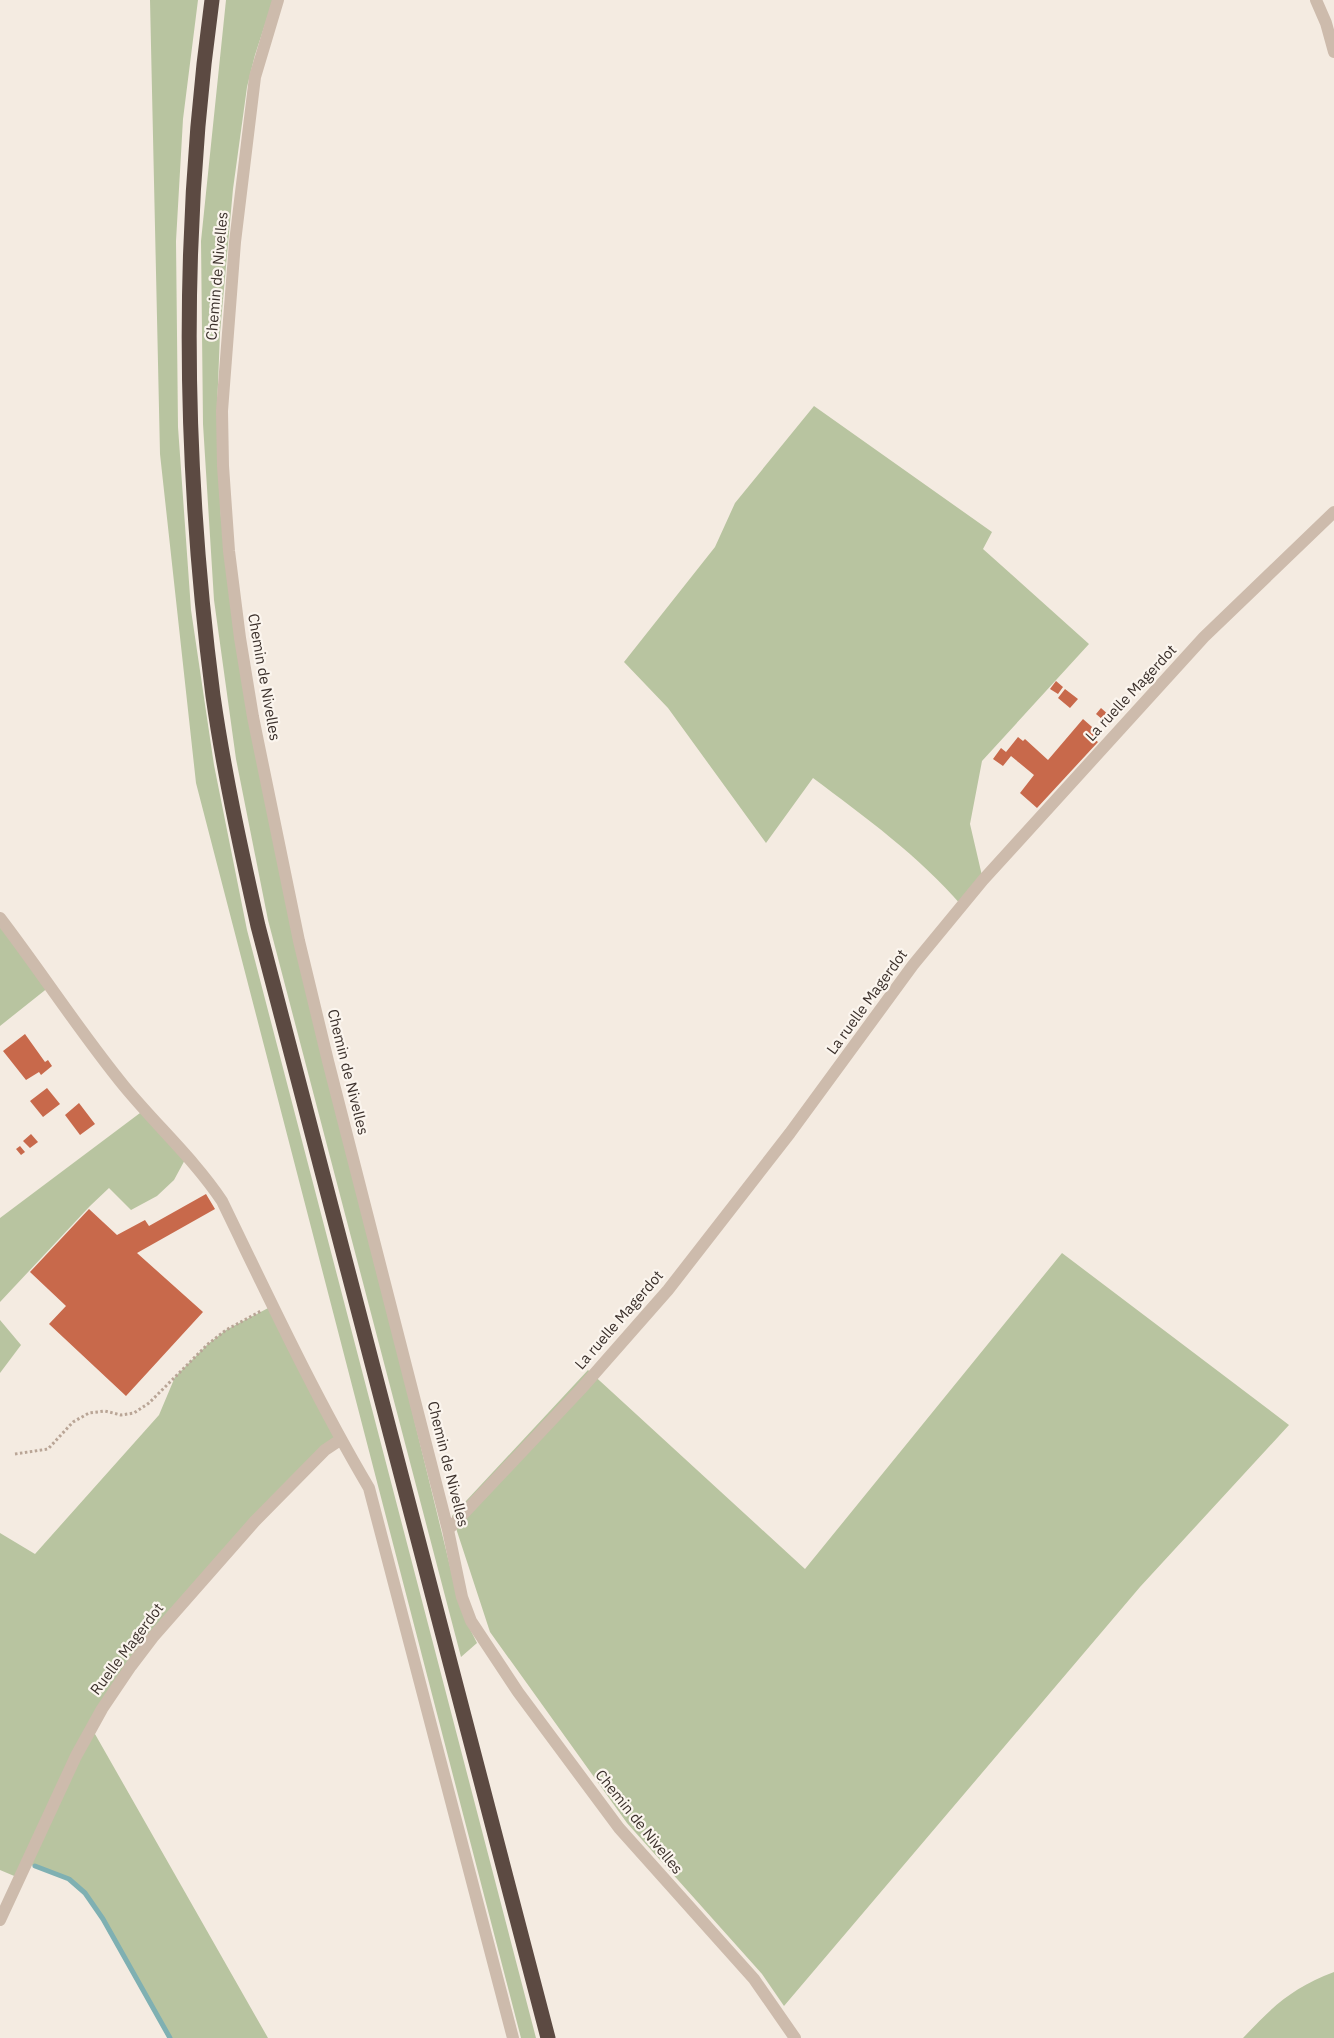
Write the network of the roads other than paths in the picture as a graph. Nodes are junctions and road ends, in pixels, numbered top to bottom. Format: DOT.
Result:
graph roads {
  1 [pos="212,0"];
  2 [pos="278,0"];
  3 [pos="1316,0"];
  4 [pos="1334,52"];
  5 [pos="1334,512"];
  6 [pos="0,918"];
  7 [pos="340,1440"];
  8 [pos="448,1530"];
  9 [pos="0,1920"];
  10 [pos="513,2038"];
  11 [pos="548,2038"];
  12 [pos="795,2038"];
  1 -- 11 [label="highway"];
  2 -- 8 [label="street, Chemin de Nivelles"];
  3 -- 4 [label="street"];
  5 -- 8 [label="street, La ruelle Magerdot"];
  6 -- 7 [label="street"];
  7 -- 9 [label="street, Ruelle Magerdot"];
  7 -- 10 [label="street"];
  8 -- 12 [label="street, Chemin de Nivelles"];
}
